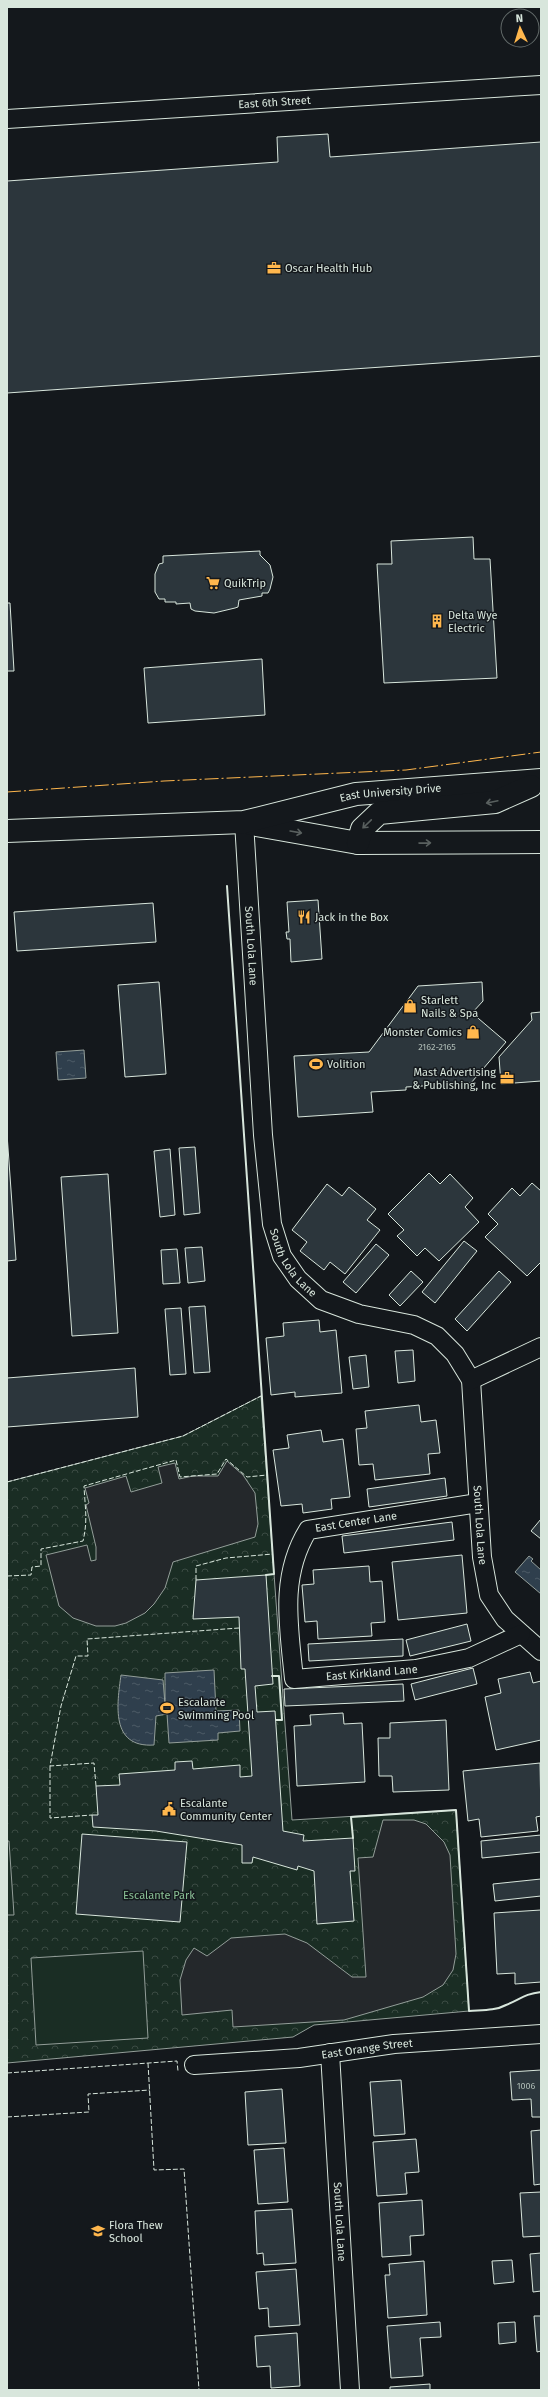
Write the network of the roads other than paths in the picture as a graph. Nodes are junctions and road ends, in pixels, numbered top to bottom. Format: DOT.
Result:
graph roads {
  1 [pos="541,85"];
  2 [pos="7,119"];
  3 [pos="541,781"];
  4 [pos="244,822"];
  5 [pos="7,832"];
  6 [pos="541,842"];
  7 [pos="358,843"];
  8 [pos="541,1347"];
  9 [pos="472,1380"];
  10 [pos="478,1503"];
  11 [pos="287,1602"];
  12 [pos="521,1634"];
  13 [pos="541,1651"];
  14 [pos="541,2034"];
  15 [pos="330,2053"];
  16 [pos="194,2065"];
  17 [pos="350,2390"];
  1 -- 2 [label="street, East 6th Street"];
  3 -- 4 [label="main road, East University Drive"];
  3 -- 7 [label="main road, one-way"];
  4 -- 5 [label="main road, East University Drive"];
  4 -- 7 [label="main road, East University Drive, one-way"];
  4 -- 9 [label="street, South Lola Lane"];
  7 -- 6 [label="main road, East University Drive, one-way"];
  8 -- 9 [label="street"];
  9 -- 10 [label="street, South Lola Lane"];
  10 -- 11 [label="street, East Center Lane"];
  10 -- 12 [label="street, South Lola Lane"];
  11 -- 12 [label="street, East Kirkland Lane"];
  12 -- 13 [label="street, South Lola Lane"];
  14 -- 15 [label="street, East Orange Street"];
  15 -- 16 [label="street, East Orange Street"];
  15 -- 17 [label="street, South Lola Lane"];
}
